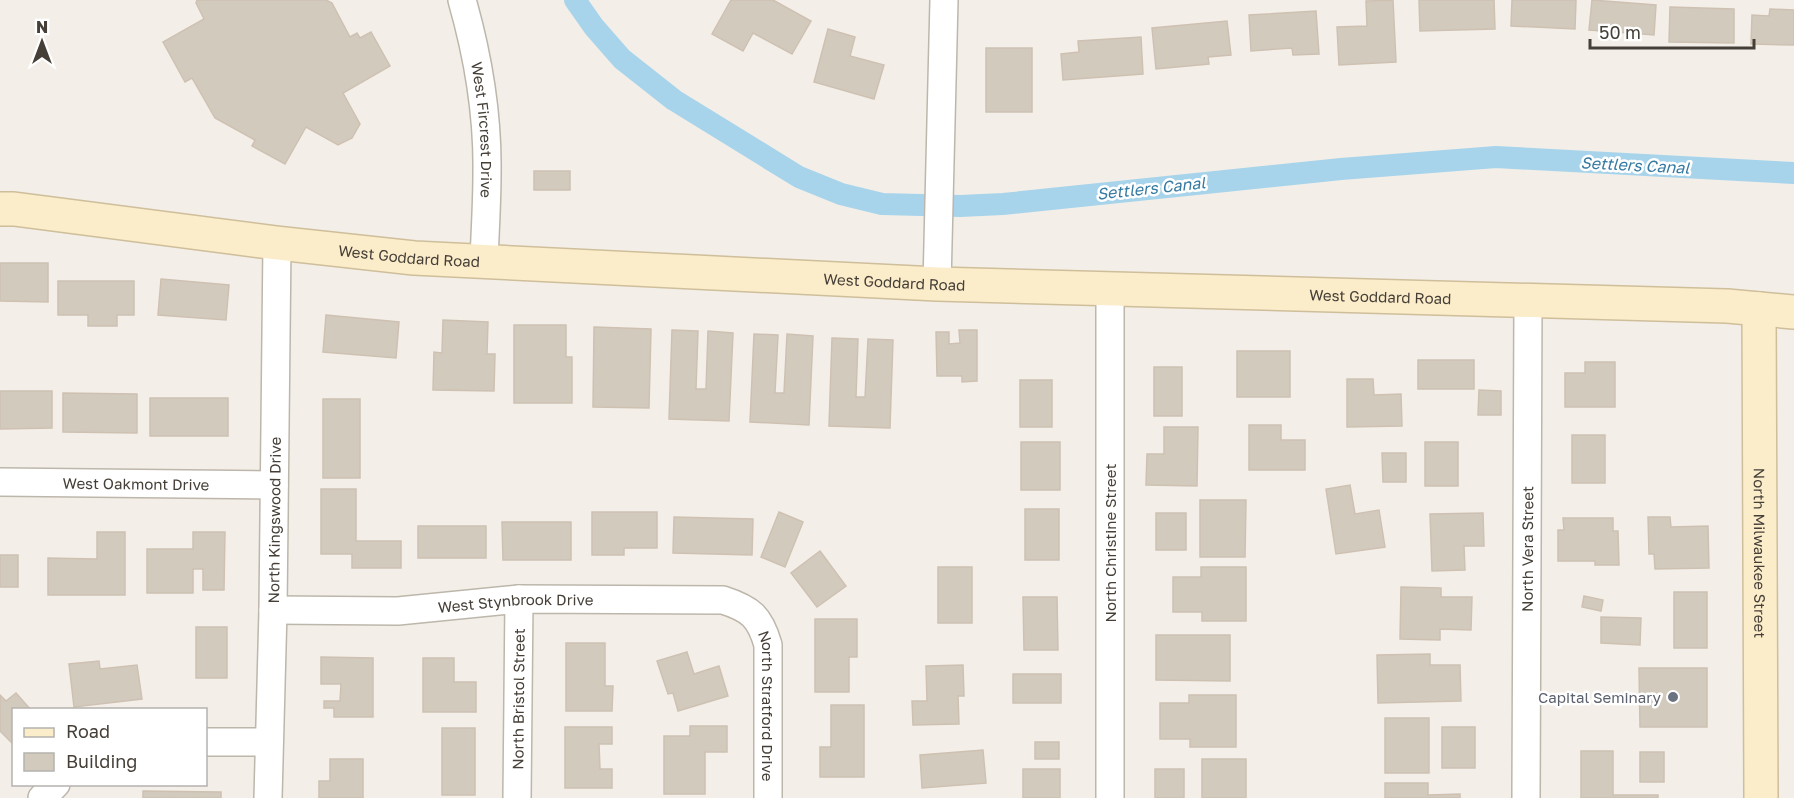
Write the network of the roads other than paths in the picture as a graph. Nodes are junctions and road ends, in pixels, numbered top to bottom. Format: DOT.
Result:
graph roads {
  1 [pos="462,0"];
  2 [pos="944,0"];
  3 [pos="0,209"];
  4 [pos="277,243"];
  5 [pos="484,261"];
  6 [pos="937,284"];
  7 [pos="1110,288"];
  8 [pos="1528,300"];
  9 [pos="1760,309"];
  10 [pos="1794,312"];
  11 [pos="0,482"];
  12 [pos="274,484"];
  13 [pos="519,599"];
  14 [pos="273,610"];
  15 [pos="755,616"];
  16 [pos="207,742"];
  17 [pos="269,742"];
  18 [pos="54,786"];
  19 [pos="42,798"];
  20 [pos="268,798"];
  21 [pos="517,798"];
  22 [pos="768,798"];
  23 [pos="1110,798"];
  24 [pos="1526,798"];
  25 [pos="1761,798"];
  1 -- 5 [label="street, West Fircrest Drive"];
  2 -- 6 [label="street"];
  3 -- 4 [label="street, West Goddard Road"];
  4 -- 5 [label="street, West Goddard Road"];
  4 -- 12 [label="street, North Kingswood Drive"];
  5 -- 6 [label="street, West Goddard Road"];
  6 -- 7 [label="street, West Goddard Road"];
  7 -- 8 [label="street, West Goddard Road"];
  7 -- 23 [label="street, North Christine Street"];
  8 -- 9 [label="street, West Goddard Road"];
  8 -- 24 [label="street, North Vera Street"];
  9 -- 10 [label="street, West Goddard Road"];
  9 -- 25 [label="street, North Milwaukee Street"];
  11 -- 12 [label="street, West Oakmont Drive"];
  12 -- 14 [label="street, North Kingswood Drive"];
  13 -- 14 [label="street, West Stynbrook Drive"];
  13 -- 15 [label="street, West Stynbrook Drive"];
  13 -- 21 [label="street, North Bristol Street"];
  14 -- 17 [label="street, North Kingswood Drive"];
  15 -- 22 [label="street, North Stratford Drive"];
  16 -- 17 [label="street"];
  17 -- 20 [label="street, North Kingswood Drive"];
  18 -- 19 [label="street"];
}
